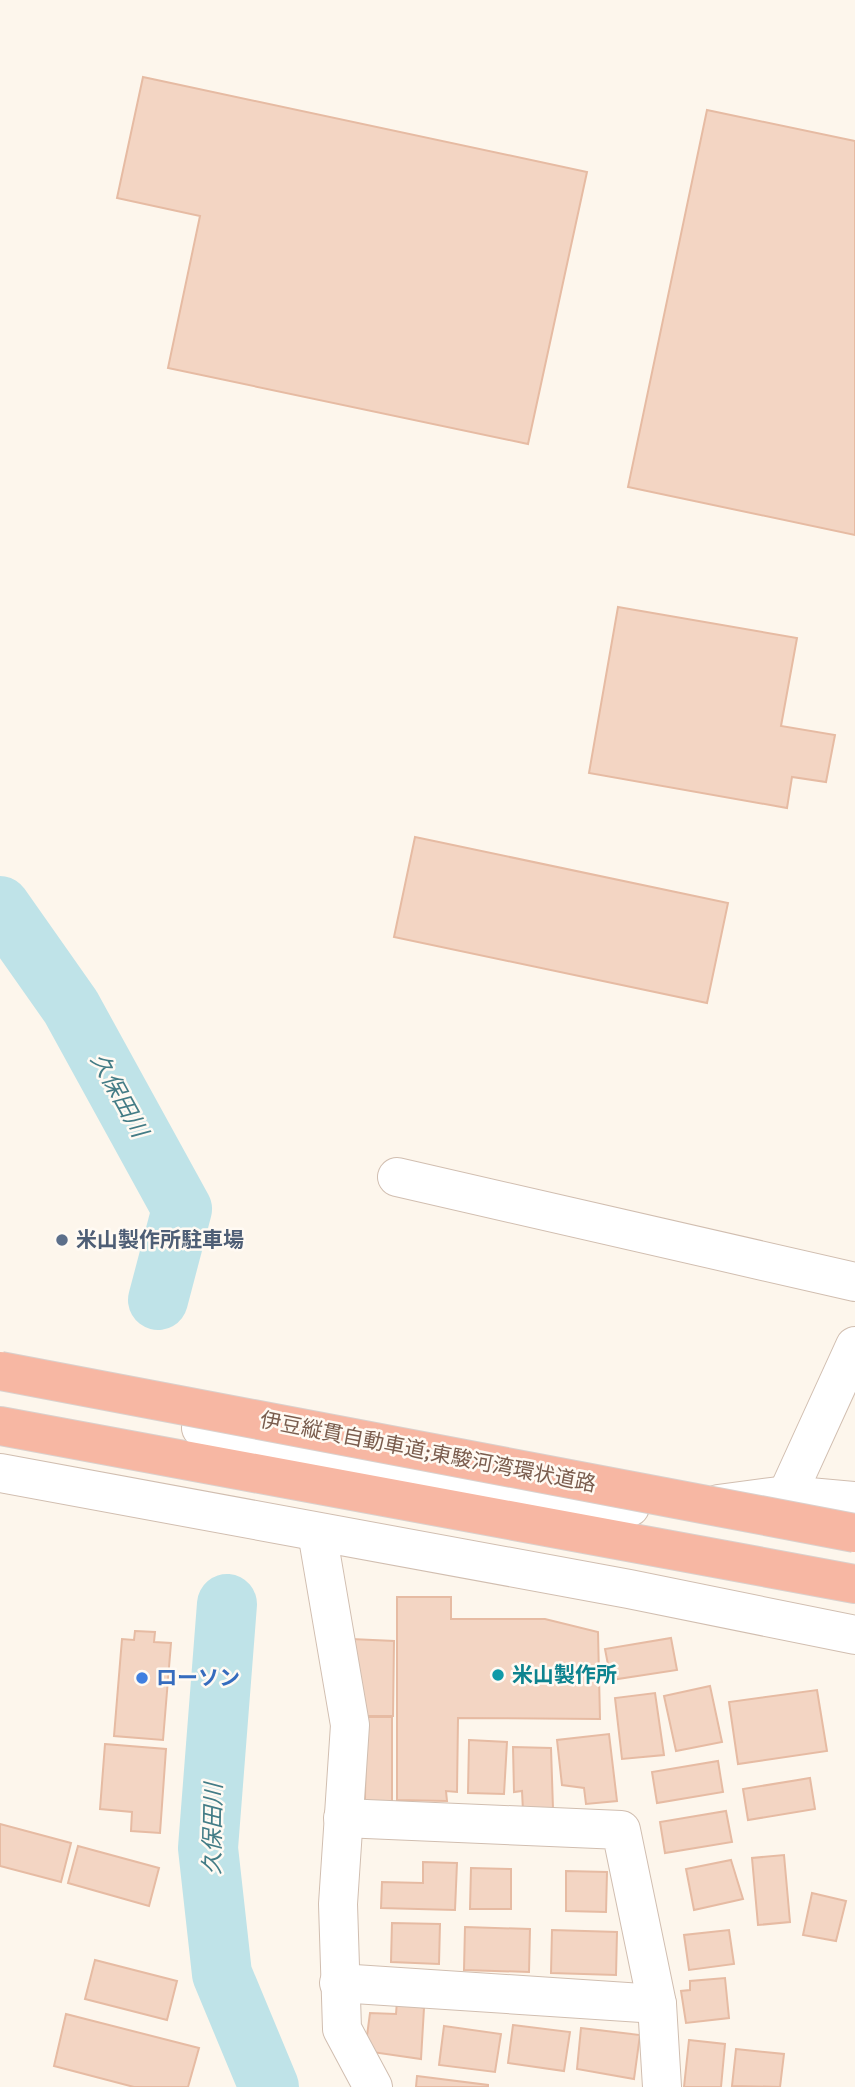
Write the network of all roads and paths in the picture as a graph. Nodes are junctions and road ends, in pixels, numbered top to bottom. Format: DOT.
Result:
graph roads {
  1 [pos="397,1177"];
  2 [pos="855,1282"];
  3 [pos="855,1346"];
  4 [pos="0,1371"];
  5 [pos="0,1387"];
  6 [pos="0,1426"];
  7 [pos="0,1473"];
  8 [pos="787,1495"];
  9 [pos="855,1502"];
  10 [pos="660,1512"];
  11 [pos="317,1532"];
  12 [pos="855,1534"];
  13 [pos="855,1584"];
  14 [pos="855,1635"];
  15 [pos="343,1818"];
  16 [pos="340,1983"];
  17 [pos="657,2004"];
  18 [pos="373,2087"];
  19 [pos="662,2087"];
  1 -- 2 [label="street"];
  3 -- 8 [label="street"];
  4 -- 12 [label="highway, 伊豆縦貫自動車道;東駿河湾環状道路, bridge"];
  5 -- 10 [label="street"];
  6 -- 13 [label="highway"];
  7 -- 11 [label="street"];
  8 -- 9 [label="street"];
  8 -- 10 [label="street"];
  10 -- 12 [label="street"];
  11 -- 14 [label="street"];
  11 -- 15 [label="street"];
  15 -- 16 [label="street"];
  15 -- 17 [label="street"];
  16 -- 17 [label="street"];
  16 -- 18 [label="street"];
  17 -- 19 [label="street"];
}
